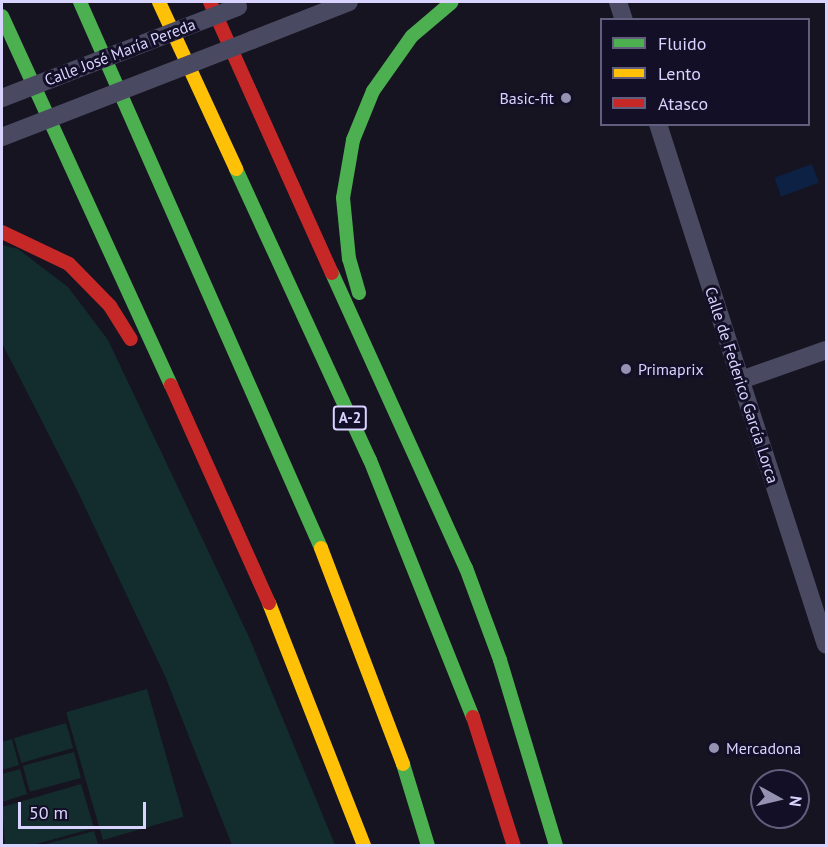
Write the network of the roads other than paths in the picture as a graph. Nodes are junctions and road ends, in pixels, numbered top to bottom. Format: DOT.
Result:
graph roads {
  1 [pos="80,2"];
  2 [pos="159,2"];
  3 [pos="210,2"];
  4 [pos="349,2"];
  5 [pos="452,2"];
  6 [pos="618,2"];
  7 [pos="245,4"];
  8 [pos="2,16"];
  9 [pos="623,18"];
  10 [pos="2,98"];
  11 [pos="659,126"];
  12 [pos="2,137"];
  13 [pos="2,232"];
  14 [pos="826,350"];
  15 [pos="741,380"];
  16 [pos="228,507"];
  17 [pos="454,540"];
  18 [pos="826,645"];
  19 [pos="364,846"];
  20 [pos="428,846"];
  21 [pos="514,846"];
  22 [pos="556,846"];
  1 -- 20 [label="highway"];
  2 -- 21 [label="highway, A-2"];
  3 -- 17 [label="highway"];
  4 -- 12 [label="street, bridge"];
  5 -- 17 [label="highway"];
  6 -- 9 [label="street"];
  7 -- 10 [label="street, Calle José María Pereda, bridge"];
  8 -- 16 [label="highway"];
  11 -- 15 [label="street, Calle de Federico García Lorca"];
  13 -- 16 [label="highway"];
  14 -- 15 [label="street"];
  15 -- 18 [label="street, Calle de Federico García Lorca"];
  16 -- 19 [label="highway"];
  17 -- 22 [label="highway"];
}
